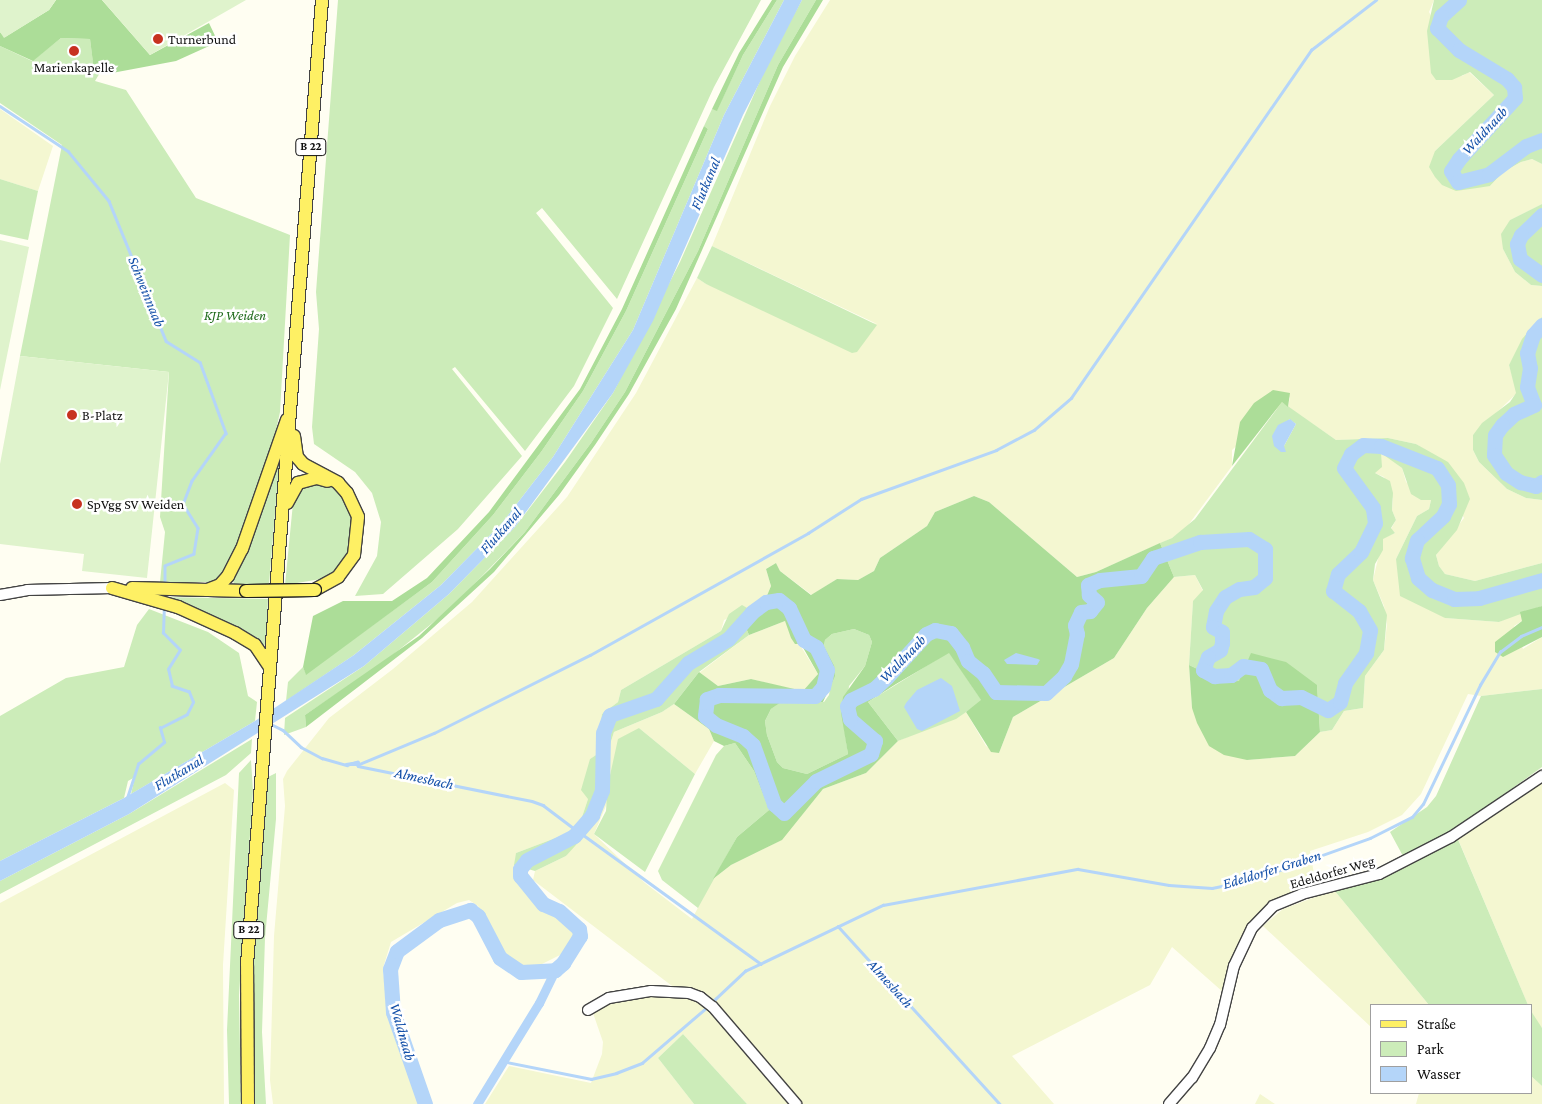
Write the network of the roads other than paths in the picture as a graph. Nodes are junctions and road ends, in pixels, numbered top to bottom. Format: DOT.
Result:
graph roads {
  1 [pos="322,0"];
  2 [pos="291,408"];
  3 [pos="338,483"];
  4 [pos="281,526"];
  5 [pos="112,588"];
  6 [pos="207,590"];
  7 [pos="141,592"];
  8 [pos="0,595"];
  9 [pos="270,667"];
  10 [pos="1542,776"];
  11 [pos="588,1010"];
  12 [pos="248,1104"];
  13 [pos="796,1104"];
  14 [pos="1169,1104"];
  1 -- 2 [label="main road, B 22"];
  2 -- 3 [label="main road"];
  2 -- 4 [label="main road, B 22"];
  2 -- 6 [label="main road, B 22"];
  3 -- 4 [label="main road"];
  3 -- 6 [label="main road, bridge"];
  4 -- 9 [label="main road, B 22"];
  5 -- 7 [label="main road"];
  5 -- 8 [label="street"];
  6 -- 7 [label="main road"];
  7 -- 9 [label="main road"];
  9 -- 12 [label="main road, B 22"];
  10 -- 14 [label="street, Edeldorfer Weg"];
  11 -- 13 [label="street"];
}
